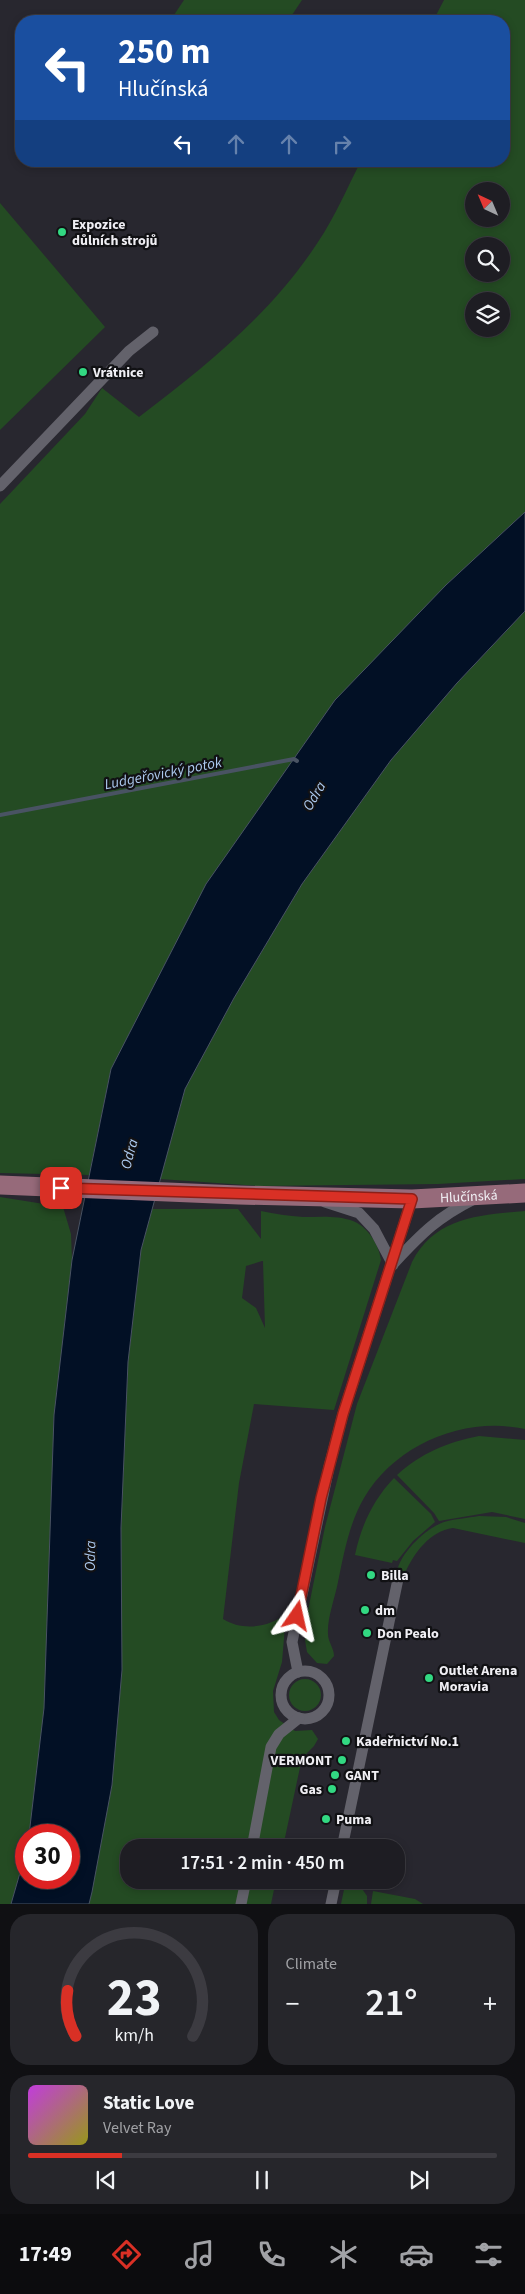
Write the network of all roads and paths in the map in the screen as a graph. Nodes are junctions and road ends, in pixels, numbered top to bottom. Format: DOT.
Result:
graph roads {
  1 [pos="153,332"];
  2 [pos="0,486"];
  3 [pos="0,1185"];
  4 [pos="525,1193"];
  5 [pos="310,1197"];
  6 [pos="477,1197"];
  7 [pos="412,1199"];
  8 [pos="393,1265"];
  9 [pos="398,1579"];
  10 [pos="298,1672"];
  11 [pos="299,1718"];
  12 [pos="254,1839"];
  13 [pos="344,1839"];
  14 [pos="244,1889"];
  15 [pos="334,1889"];
  16 [pos="241,1904"];
  17 [pos="331,1904"];
  1 -- 2 [label="street"];
  3 -- 5 [label="main road, Hlučínská"];
  4 -- 6 [label="main road, Hlučínská"];
  5 -- 7 [label="main road, Hlučínská"];
  5 -- 8 [label="street"];
  6 -- 7 [label="main road, Hlučínská"];
  6 -- 8 [label="street"];
  7 -- 8 [label="street"];
  8 -- 10 [label="street"];
  9 -- 13 [label="street"];
  10 -- 11 [label="street"];
  10 -- 11 [label="street"];
  11 -- 12 [label="street"];
  14 -- 16 [label="street"];
  15 -- 17 [label="street"];
}
